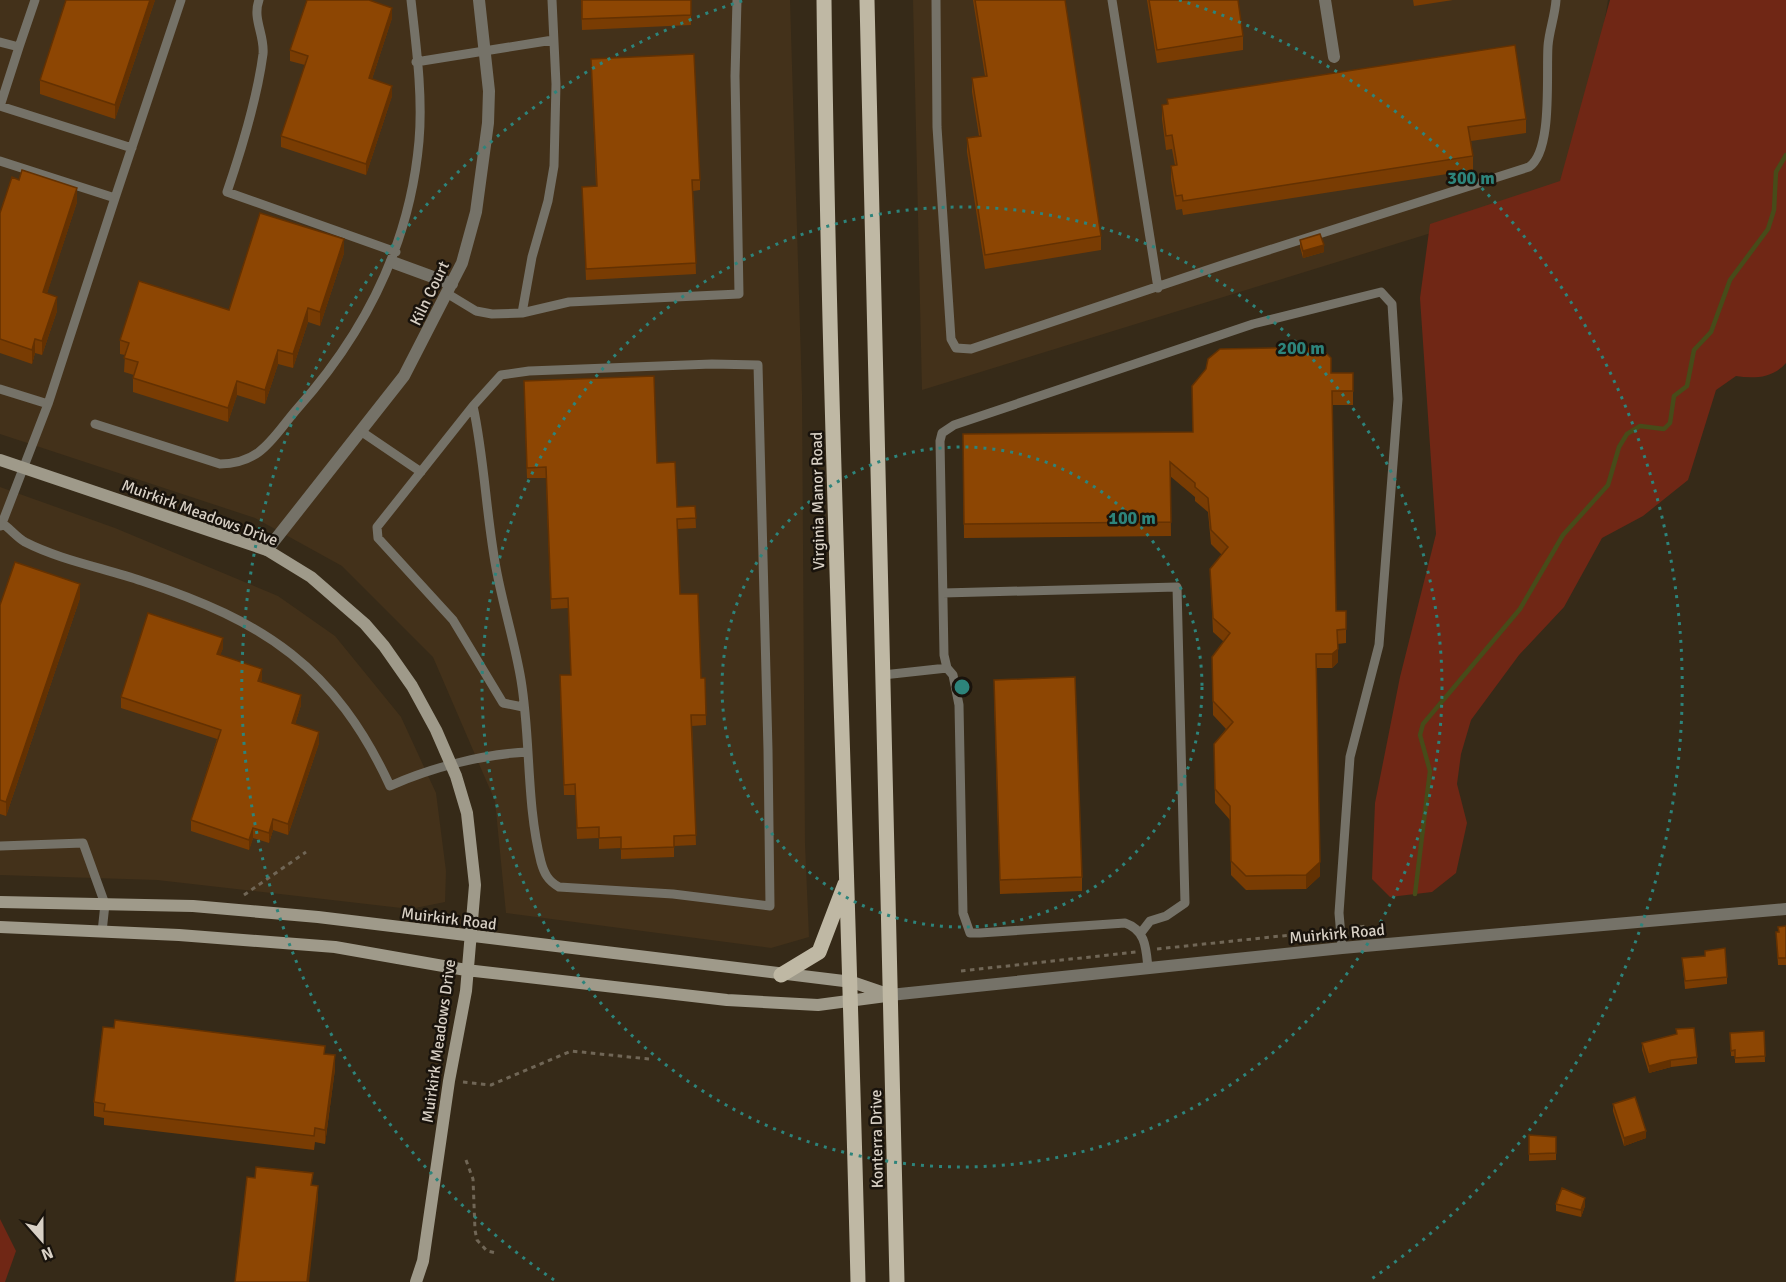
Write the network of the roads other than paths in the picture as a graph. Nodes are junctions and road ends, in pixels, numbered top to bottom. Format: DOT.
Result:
graph roads {
  1 [pos="35,0"];
  2 [pos="181,0"];
  3 [pos="259,0"];
  4 [pos="411,0"];
  5 [pos="479,0"];
  6 [pos="552,0"];
  7 [pos="737,0"];
  8 [pos="824,0"];
  9 [pos="867,0"];
  10 [pos="936,0"];
  11 [pos="1112,0"];
  12 [pos="1325,0"];
  13 [pos="1556,0"];
  14 [pos="553,40"];
  15 [pos="0,42"];
  16 [pos="19,47"];
  17 [pos="483,50"];
  18 [pos="1334,57"];
  19 [pos="416,62"];
  20 [pos="132,148"];
  21 [pos="0,161"];
  22 [pos="115,198"];
  23 [pos="394,257"];
  24 [pos="1158,288"];
  25 [pos="450,289"];
  26 [pos="522,313"];
  27 [pos="0,389"];
  28 [pos="48,404"];
  29 [pos="473,406"];
  30 [pos="95,424"];
  31 [pos="362,432"];
  32 [pos="0,460"];
  33 [pos="25,468"];
  34 [pos="421,472"];
  35 [pos="1,524"];
  36 [pos="267,550"];
  37 [pos="943,593"];
  38 [pos="947,668"];
  39 [pos="883,675"];
  40 [pos="523,707"];
  41 [pos="528,752"];
  42 [pos="452,766"];
  43 [pos="0,846"];
  44 [pos="848,876"];
  45 [pos="0,902"];
  46 [pos="105,904"];
  47 [pos="1786,909"];
  48 [pos="0,927"];
  49 [pos="102,932"];
  50 [pos="1140,933"];
  51 [pos="470,937"];
  52 [pos="1342,948"];
  53 [pos="1148,968"];
  54 [pos="466,970"];
  55 [pos="781,975"];
  56 [pos="852,982"];
  57 [pos="890,995"];
  58 [pos="852,1001"];
  59 [pos="416,1282"];
  60 [pos="858,1282"];
  61 [pos="897,1282"];
  1 -- 16 [label="lane"];
  2 -- 20 [label="lane"];
  3 -- 23 [label="lane"];
  4 -- 19 [label="lane"];
  5 -- 17 [label="street, Kiln Court"];
  6 -- 14 [label="lane"];
  7 -- 26 [label="lane"];
  8 -- 44 [label="main road, Virginia Manor Road"];
  9 -- 39 [label="main road"];
  10 -- 24 [label="lane"];
  11 -- 24 [label="lane"];
  12 -- 18 [label="street"];
  13 -- 24 [label="lane"];
  14 -- 17 [label="lane"];
  14 -- 26 [label="lane"];
  15 -- 16 [label="lane"];
  16 -- 20 [label="lane"];
  17 -- 19 [label="lane"];
  17 -- 25 [label="street, Kiln Court"];
  19 -- 23 [label="lane"];
  20 -- 22 [label="lane"];
  21 -- 22 [label="lane"];
  22 -- 28 [label="lane"];
  23 -- 25 [label="street"];
  23 -- 30 [label="lane"];
  25 -- 26 [label="lane"];
  25 -- 31 [label="street, Kiln Court"];
  27 -- 28 [label="lane"];
  28 -- 33 [label="lane"];
  29 -- 34 [label="lane"];
  29 -- 40 [label="lane"];
  29 -- 41 [label="lane"];
  31 -- 34 [label="lane"];
  31 -- 36 [label="street, Kiln Court"];
  32 -- 33 [label="main road, Muirkirk Meadows Drive"];
  33 -- 35 [label="lane"];
  33 -- 36 [label="main road, Muirkirk Meadows Drive"];
  34 -- 40 [label="lane"];
  35 -- 42 [label="lane"];
  36 -- 42 [label="main road, Muirkirk Meadows Drive"];
  37 -- 38 [label="lane"];
  37 -- 50 [label="lane"];
  37 -- 52 [label="lane"];
  38 -- 39 [label="lane"];
  38 -- 50 [label="lane"];
  39 -- 57 [label="main road"];
  40 -- 41 [label="lane"];
  41 -- 42 [label="lane"];
  42 -- 51 [label="main road, Muirkirk Meadows Drive"];
  43 -- 46 [label="lane"];
  44 -- 55 [label="main road"];
  44 -- 56 [label="main road, Virginia Manor Road"];
  45 -- 46 [label="main road, Muirkirk Road"];
  46 -- 49 [label="lane"];
  46 -- 51 [label="main road, Muirkirk Road"];
  47 -- 52 [label="street, Muirkirk Road"];
  48 -- 49 [label="main road, Muirkirk Road"];
  49 -- 54 [label="main road, Muirkirk Road"];
  50 -- 53 [label="lane"];
  51 -- 54 [label="main road, Muirkirk Meadows Drive"];
  51 -- 55 [label="main road, Muirkirk Road"];
  52 -- 53 [label="street, Muirkirk Road"];
  53 -- 57 [label="street, Muirkirk Road"];
  54 -- 58 [label="main road, Muirkirk Road"];
  54 -- 59 [label="main road, Muirkirk Meadows Drive"];
  55 -- 56 [label="main road, Muirkirk Road"];
  56 -- 57 [label="main road, Muirkirk Road"];
  56 -- 58 [label="main road, Virginia Manor Road"];
  57 -- 58 [label="main road, Muirkirk Road"];
  57 -- 61 [label="main road, Konterra Drive"];
  58 -- 60 [label="main road, Konterra Drive"];
}
